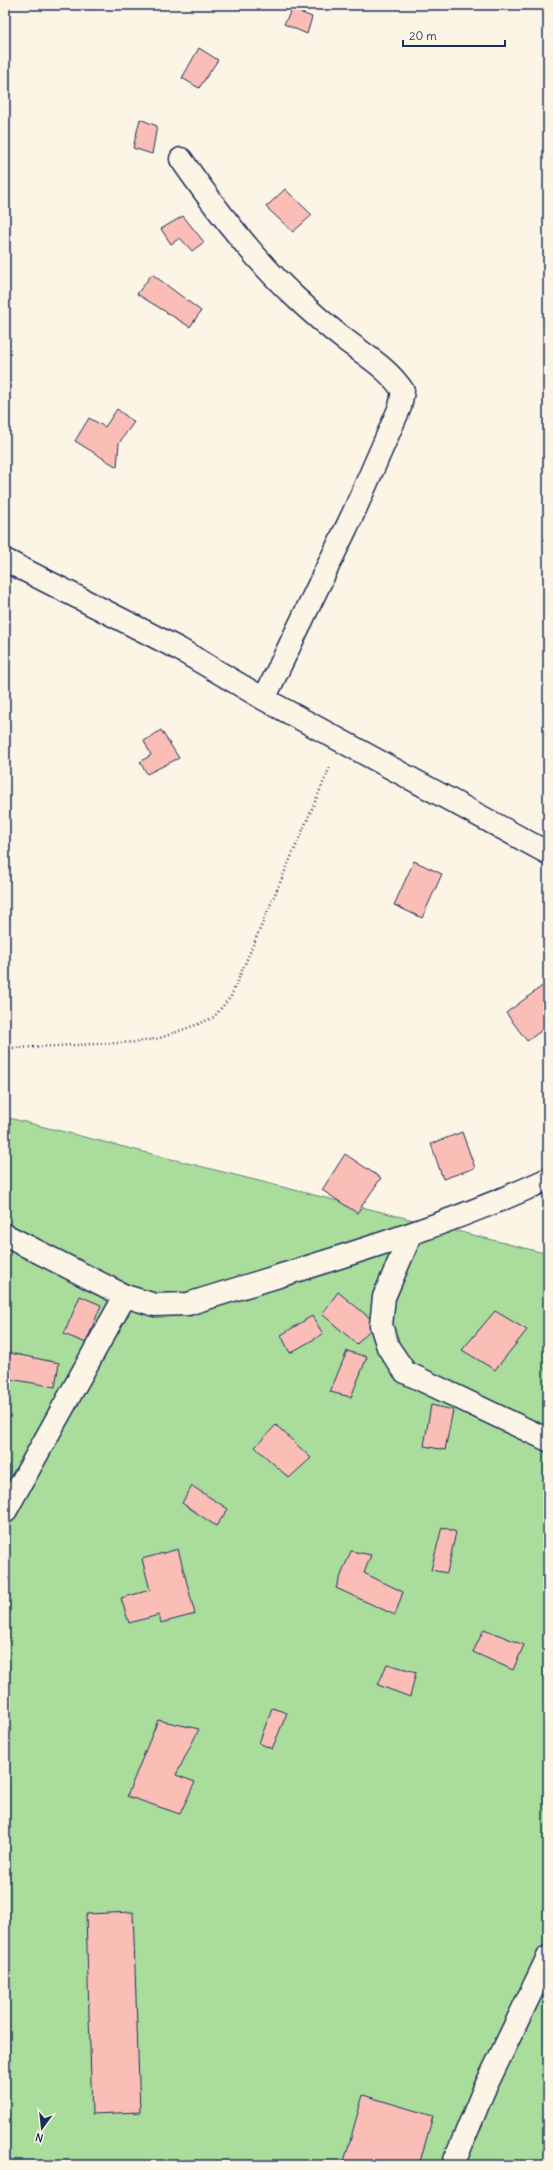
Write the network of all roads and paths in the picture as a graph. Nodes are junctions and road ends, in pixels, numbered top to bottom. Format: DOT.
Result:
graph roads {
  1 [pos="181,160"];
  2 [pos="5,560"];
  3 [pos="264,699"];
  4 [pos="341,740"];
  5 [pos="548,853"];
  6 [pos="5,1047"];
  7 [pos="548,1179"];
  8 [pos="411,1234"];
  9 [pos="5,1235"];
  10 [pos="125,1296"];
  11 [pos="548,1440"];
  12 [pos="5,1512"];
  13 [pos="548,1957"];
  14 [pos="453,2165"];
  1 -- 3 [label="street"];
  2 -- 3 [label="street"];
  3 -- 4 [label="street"];
  4 -- 5 [label="street"];
  4 -- 6 [label="path"];
  7 -- 8 [label="street"];
  8 -- 10 [label="street"];
  8 -- 11 [label="street"];
  9 -- 10 [label="street"];
  10 -- 12 [label="street"];
  13 -- 14 [label="street"];
}
